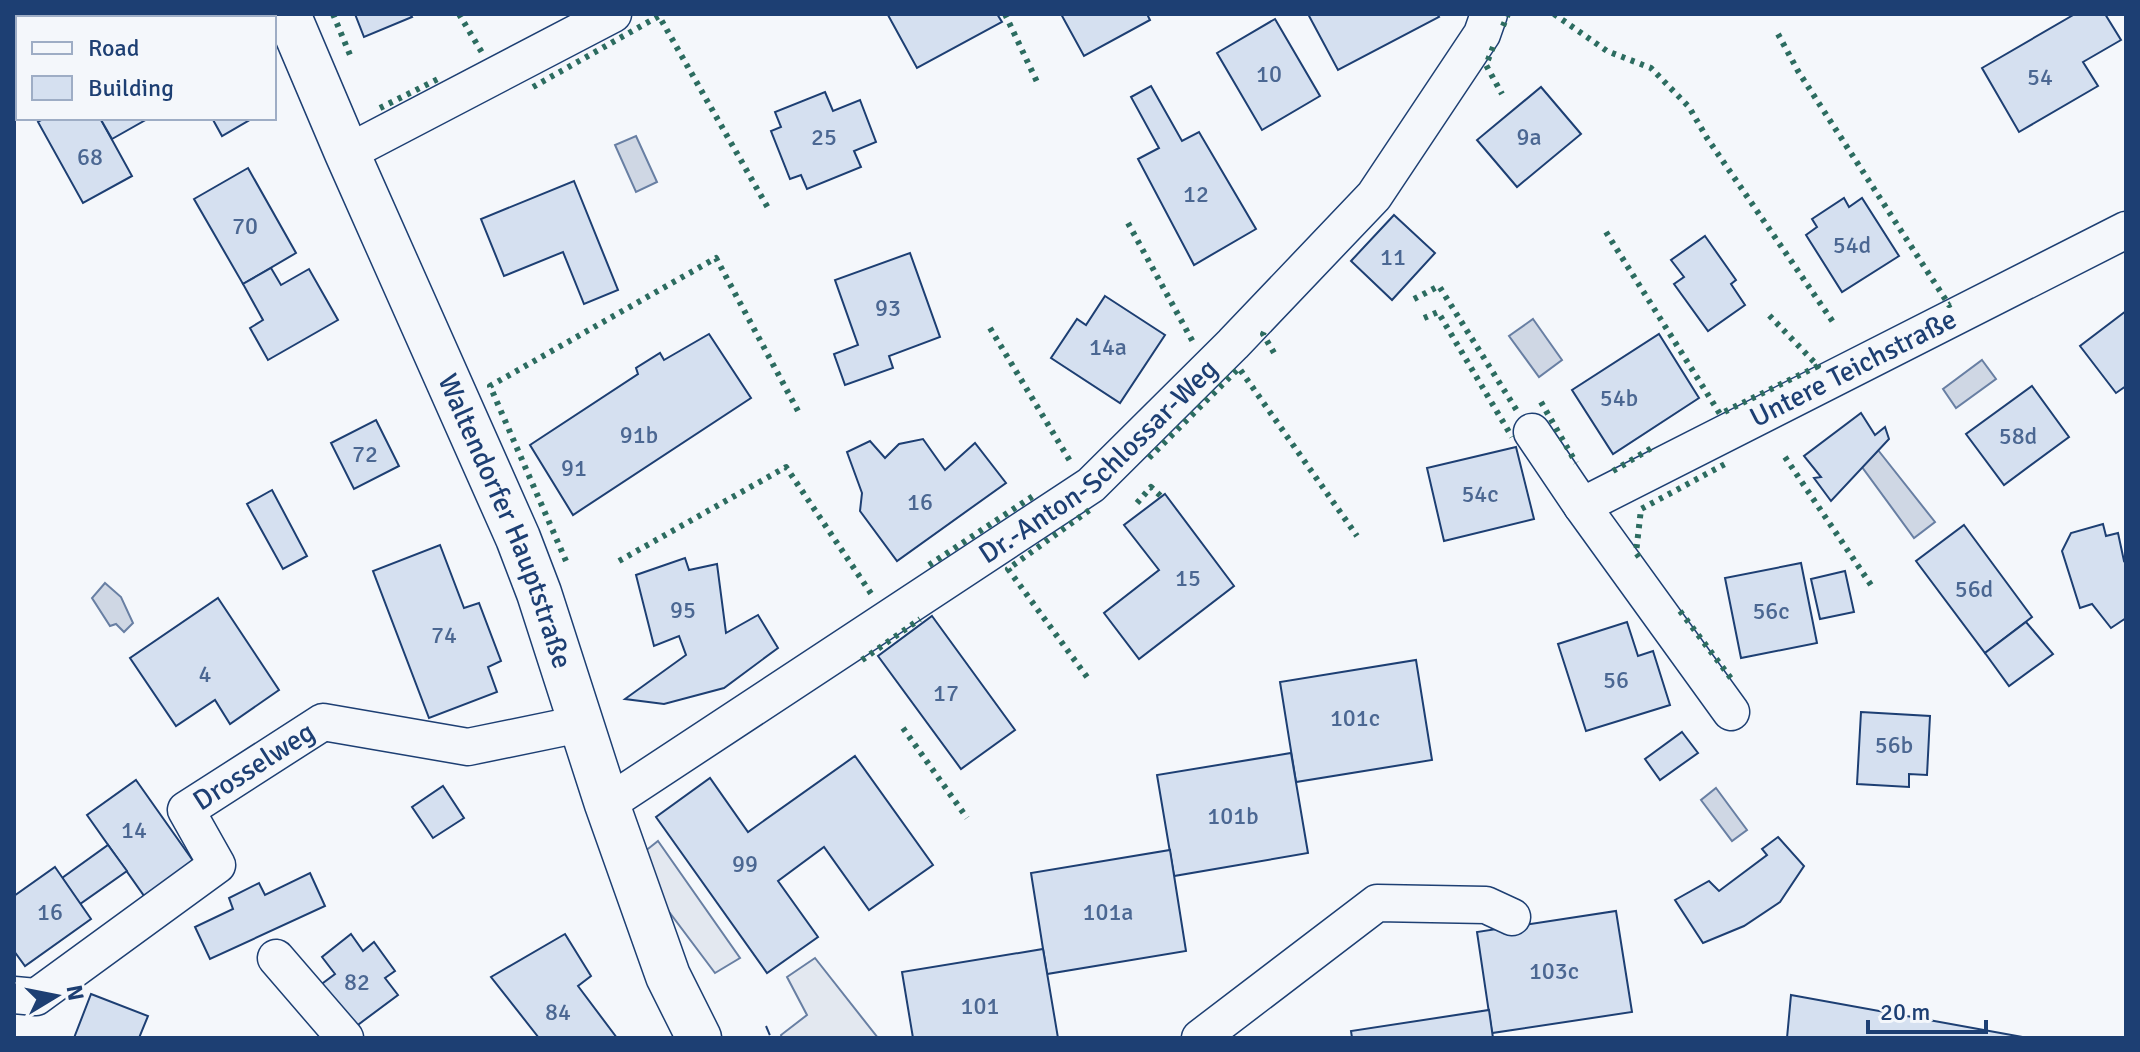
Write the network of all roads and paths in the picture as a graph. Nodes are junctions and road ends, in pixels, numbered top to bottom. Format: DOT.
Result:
graph roads {
  1 [pos="288,14"];
  2 [pos="613,14"];
  3 [pos="1489,14"];
  4 [pos="347,153"];
  5 [pos="2126,230"];
  6 [pos="1532,432"];
  7 [pos="1582,506"];
  8 [pos="1731,712"];
  9 [pos="580,724"];
  10 [pos="607,804"];
  11 [pos="1512,917"];
  12 [pos="276,958"];
  13 [pos="14,995"];
  14 [pos="345,1038"];
  15 [pos="699,1038"];
  16 [pos="1200,1038"];
  1 -- 4 [label="main road, Waltendorfer Hauptstraße"];
  2 -- 4 [label="street"];
  3 -- 10 [label="street, Dr.-Anton-Schlossar-Weg"];
  4 -- 9 [label="main road, Waltendorfer Hauptstraße"];
  5 -- 7 [label="street, Untere Teichstraße"];
  6 -- 7 [label="street"];
  7 -- 8 [label="street"];
  9 -- 10 [label="main road, Waltendorfer Hauptstraße"];
  9 -- 13 [label="street, Drosselweg"];
  10 -- 15 [label="main road, Waltendorfer Hauptstraße"];
  11 -- 16 [label="street"];
  12 -- 14 [label="street"];
}
